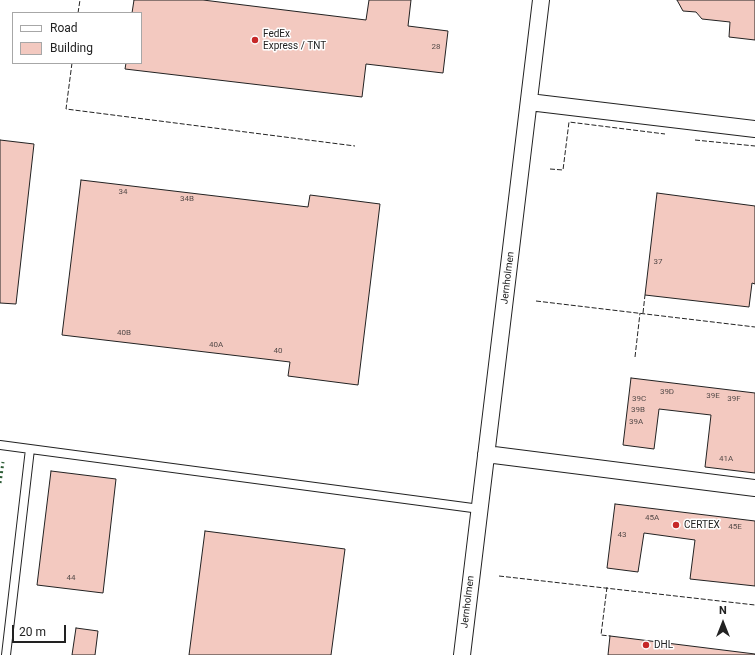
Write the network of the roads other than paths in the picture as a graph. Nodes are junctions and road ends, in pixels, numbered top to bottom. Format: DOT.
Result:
graph roads {
  1 [pos="541,0"];
  2 [pos="529,102"];
  3 [pos="755,129"];
  4 [pos="0,445"];
  5 [pos="30,449"];
  6 [pos="486,454"];
  7 [pos="755,488"];
  8 [pos="480,508"];
  9 [pos="4,654"];
  10 [pos="462,655"];
  1 -- 2 [label="street, Jernholmen"];
  2 -- 3 [label="street"];
  2 -- 6 [label="street, Jernholmen"];
  4 -- 5 [label="lane"];
  5 -- 8 [label="lane"];
  5 -- 9 [label="lane"];
  6 -- 7 [label="street"];
  6 -- 8 [label="street, Jernholmen"];
  8 -- 10 [label="street, Jernholmen"];
}
